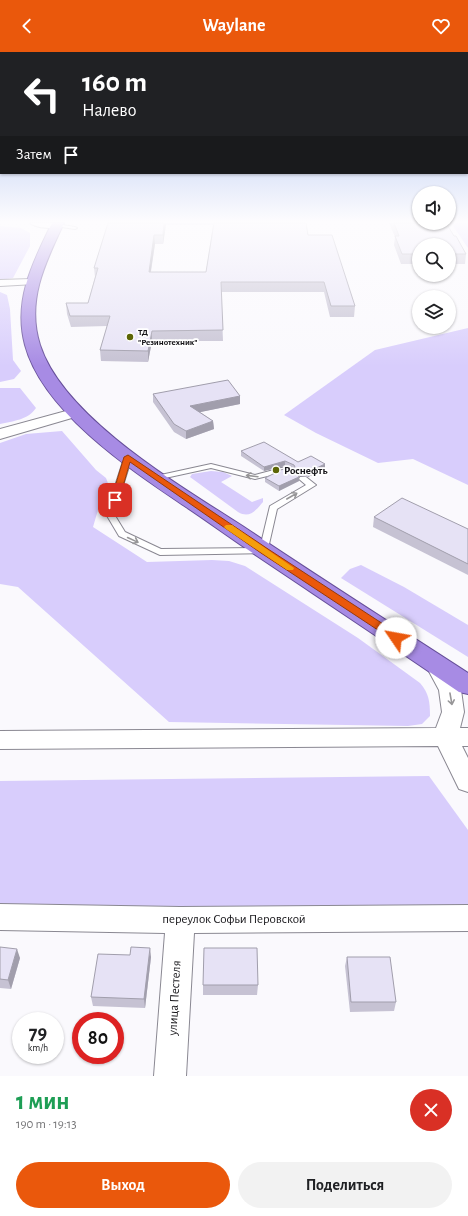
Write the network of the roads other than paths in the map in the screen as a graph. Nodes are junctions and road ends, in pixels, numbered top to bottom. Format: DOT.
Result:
graph roads {
  1 [pos="36,271"];
  2 [pos="31,282"];
  3 [pos="0,283"];
  4 [pos="77,412"];
  5 [pos="0,434"];
  6 [pos="128,457"];
  7 [pos="289,471"];
  8 [pos="156,478"];
  9 [pos="303,479"];
  10 [pos="264,551"];
  11 [pos="436,664"];
  12 [pos="468,685"];
  13 [pos="445,737"];
  14 [pos="468,737"];
  15 [pos="0,740"];
  16 [pos="468,782"];
  17 [pos="0,917"];
  18 [pos="468,918"];
  19 [pos="180,920"];
  20 [pos="170,1076"];
  1 -- 2 [label="highway"];
  2 -- 3 [label="street"];
  2 -- 4 [label="highway"];
  4 -- 5 [label="street"];
  4 -- 6 [label="highway"];
  6 -- 8 [label="highway"];
  6 -- 10 [label="lane, one-way"];
  7 -- 8 [label="lane, one-way"];
  8 -- 10 [label="highway"];
  10 -- 9 [label="lane, one-way"];
  10 -- 11 [label="highway"];
  11 -- 12 [label="highway"];
  11 -- 13 [label="street, one-way"];
  13 -- 14 [label="street"];
  13 -- 15 [label="street"];
  13 -- 16 [label="street"];
  17 -- 19 [label="street, переулок Софьи Перовской"];
  18 -- 19 [label="street, переулок Софьи Перовской"];
  19 -- 20 [label="street, улица Пестеля"];
}
